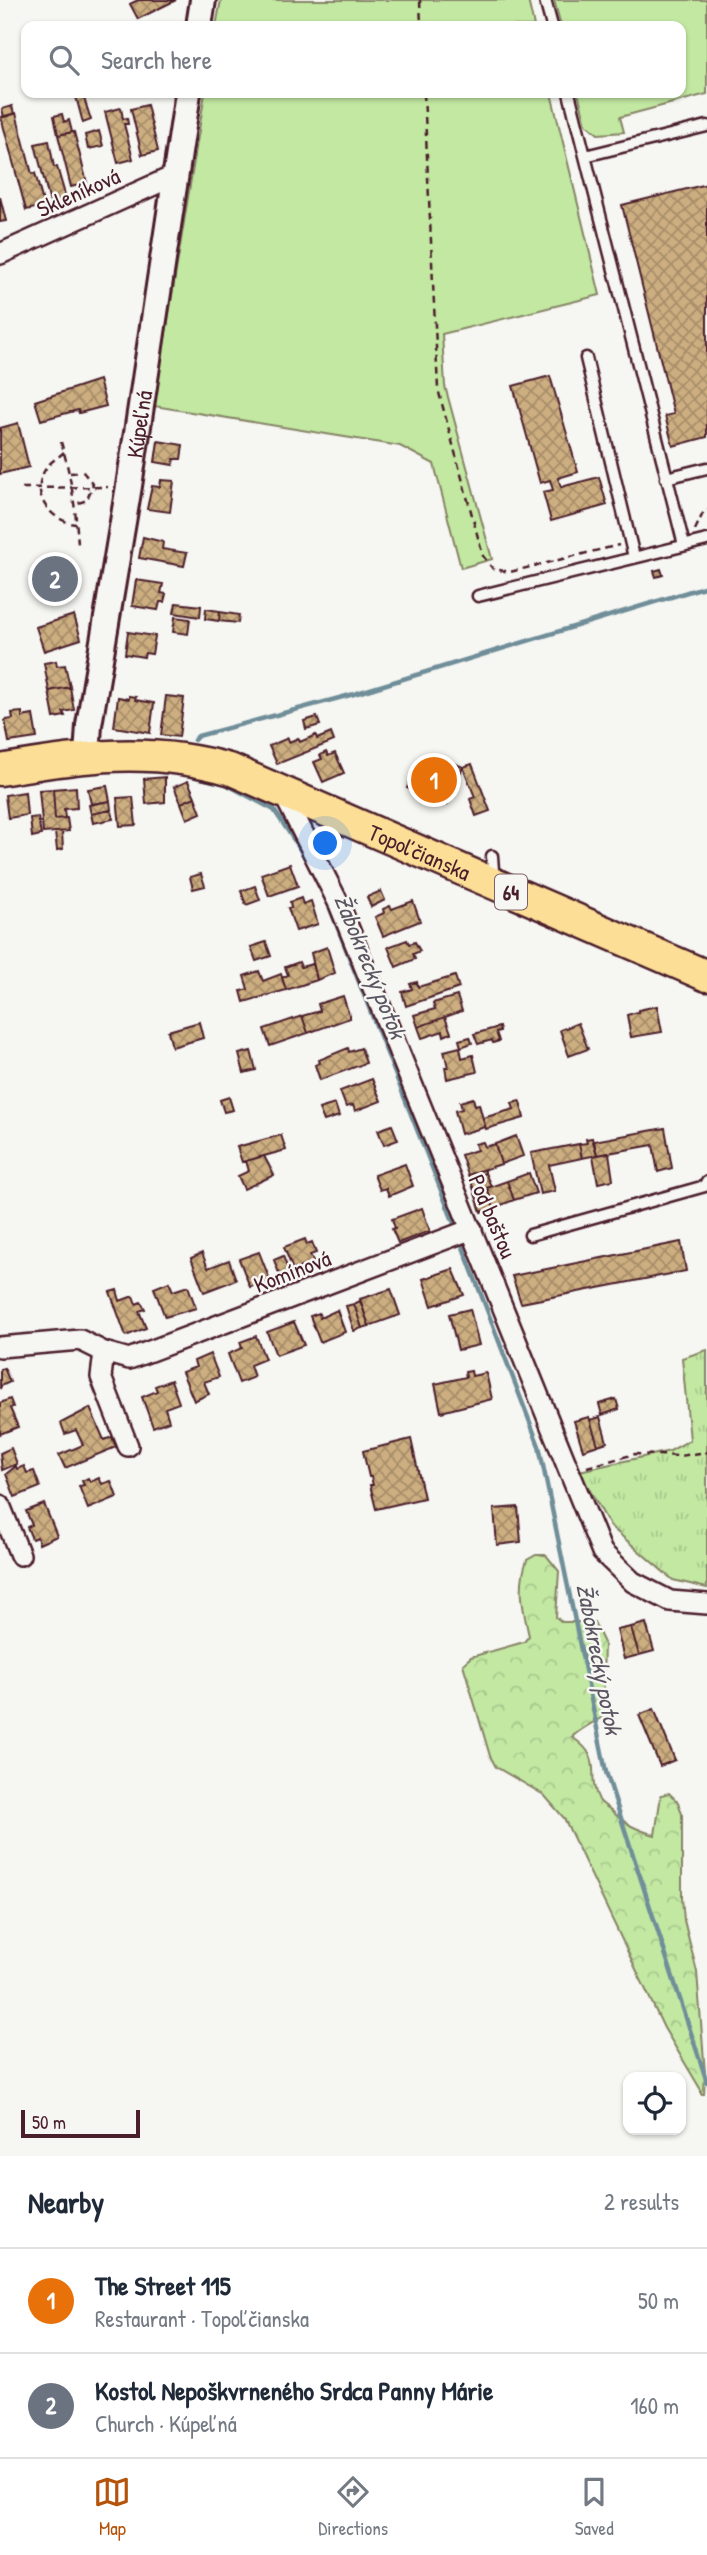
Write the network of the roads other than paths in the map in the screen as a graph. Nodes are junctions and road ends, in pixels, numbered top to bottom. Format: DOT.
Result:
graph roads {
  1 [pos="203,0"];
  2 [pos="545,0"];
  3 [pos="200,21"];
  4 [pos="551,21"];
  5 [pos="187,98"];
  6 [pos="570,98"];
  7 [pos="707,125"];
  8 [pos="585,156"];
  9 [pos="176,175"];
  10 [pos="0,254"];
  11 [pos="586,358"];
  12 [pos="707,468"];
  13 [pos="666,478"];
  14 [pos="707,540"];
  15 [pos="684,545"];
  16 [pos="634,557"];
  17 [pos="478,596"];
  18 [pos="87,756"];
  19 [pos="0,770"];
  20 [pos="282,790"];
  21 [pos="707,976"];
  22 [pos="706,1186"];
  23 [pos="472,1229"];
  24 [pos="530,1235"];
  25 [pos="0,1347"];
  26 [pos="104,1352"];
  27 [pos="128,1446"];
  28 [pos="0,1505"];
  29 [pos="20,1556"];
  30 [pos="707,1604"];
  1 -- 3 [label="street"];
  2 -- 4 [label="lane"];
  5 -- 9 [label="street, Kúpeľná"];
  6 -- 8 [label="lane"];
  7 -- 8 [label="lane"];
  8 -- 13 [label="lane"];
  9 -- 10 [label="street, Skleníková"];
  9 -- 18 [label="street, Kúpeľná"];
  11 -- 16 [label="lane"];
  12 -- 13 [label="lane"];
  13 -- 15 [label="lane"];
  14 -- 15 [label="lane"];
  15 -- 16 [label="lane"];
  16 -- 17 [label="lane"];
  18 -- 19 [label="main road, Topoľčianska / 64"];
  18 -- 20 [label="main road, Topoľčianska / 64"];
  20 -- 21 [label="main road, Topoľčianska / 64"];
  20 -- 23 [label="street, Pod baštou"];
  22 -- 24 [label="lane"];
  23 -- 26 [label="street, Komínová"];
  23 -- 30 [label="street, Pod baštou"];
  25 -- 26 [label="street"];
  26 -- 27 [label="street"];
  28 -- 29 [label="street"];
}
